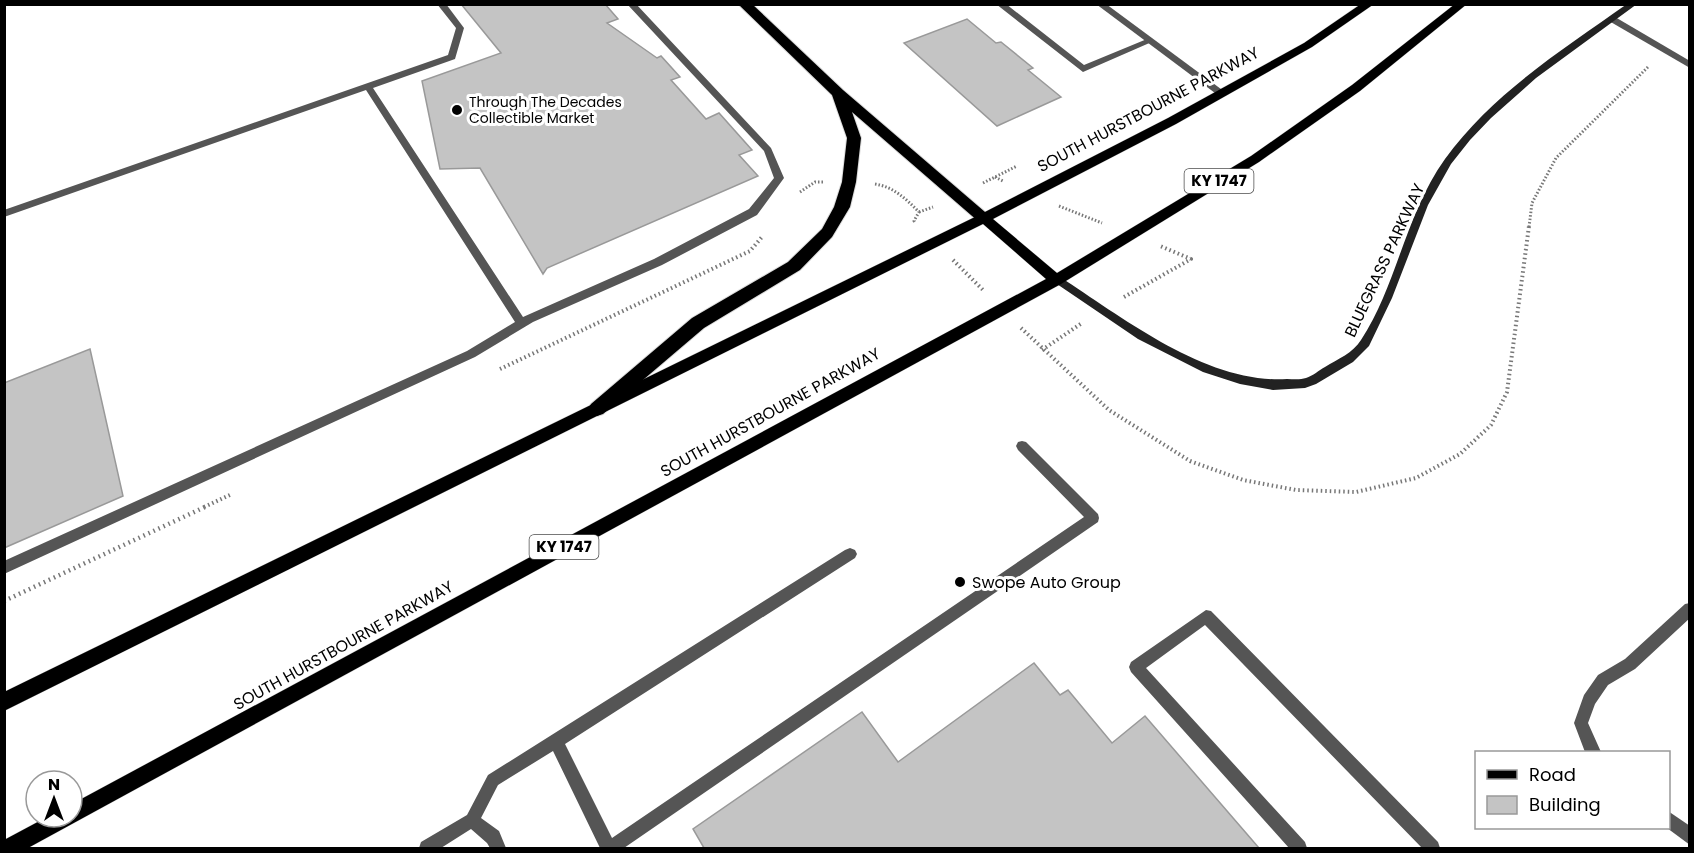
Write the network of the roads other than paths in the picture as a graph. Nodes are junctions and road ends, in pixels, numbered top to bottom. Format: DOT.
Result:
graph roads {
  1 [pos="441,4"];
  2 [pos="631,4"];
  3 [pos="744,4"];
  4 [pos="1000,4"];
  5 [pos="1100,4"];
  6 [pos="1369,4"];
  7 [pos="1462,4"];
  8 [pos="1633,4"];
  9 [pos="1612,19"];
  10 [pos="1150,41"];
  11 [pos="1689,65"];
  12 [pos="368,87"];
  13 [pos="838,93"];
  14 [pos="1222,94"];
  15 [pos="4,214"];
  16 [pos="984,218"];
  17 [pos="1056,280"];
  18 [pos="521,323"];
  19 [pos="597,409"];
  20 [pos="1022,446"];
  21 [pos="850,554"];
  22 [pos="4,568"];
  23 [pos="1689,609"];
  24 [pos="4,702"];
  25 [pos="556,741"];
  26 [pos="1592,751"];
  27 [pos="84,807"];
  28 [pos="472,820"];
  29 [pos="1670,820"];
  30 [pos="45,829"];
  31 [pos="1689,837"];
  32 [pos="9,849"];
  33 [pos="427,849"];
  34 [pos="498,849"];
  35 [pos="609,849"];
  36 [pos="1299,849"];
  37 [pos="1432,849"];
  1 -- 12 [label="street"];
  2 -- 18 [label="street"];
  3 -- 13 [label="highway"];
  4 -- 10 [label="street"];
  5 -- 10 [label="street"];
  6 -- 14 [label="main road, SOUTH HURSTBOURNE PARKWAY"];
  7 -- 17 [label="main road, SOUTH HURSTBOURNE PARKWAY / KY 1747"];
  8 -- 9 [label="street, BLUEGRASS PARKWAY"];
  9 -- 11 [label="street"];
  9 -- 17 [label="street, BLUEGRASS PARKWAY"];
  10 -- 14 [label="street"];
  12 -- 15 [label="street"];
  12 -- 18 [label="street"];
  13 -- 16 [label="highway"];
  13 -- 19 [label="highway"];
  14 -- 16 [label="main road, SOUTH HURSTBOURNE PARKWAY"];
  16 -- 17 [label="main road"];
  16 -- 19 [label="main road, SOUTH HURSTBOURNE PARKWAY"];
  17 -- 27 [label="main road, SOUTH HURSTBOURNE PARKWAY / KY 1747"];
  18 -- 22 [label="street"];
  19 -- 24 [label="main road, SOUTH HURSTBOURNE PARKWAY"];
  20 -- 35 [label="street"];
  21 -- 25 [label="street"];
  23 -- 26 [label="street"];
  25 -- 28 [label="street"];
  25 -- 35 [label="street"];
  28 -- 33 [label="street"];
  28 -- 34 [label="street"];
  29 -- 31 [label="street"];
  30 -- 32 [label="main road"];
  36 -- 37 [label="street"];
}
